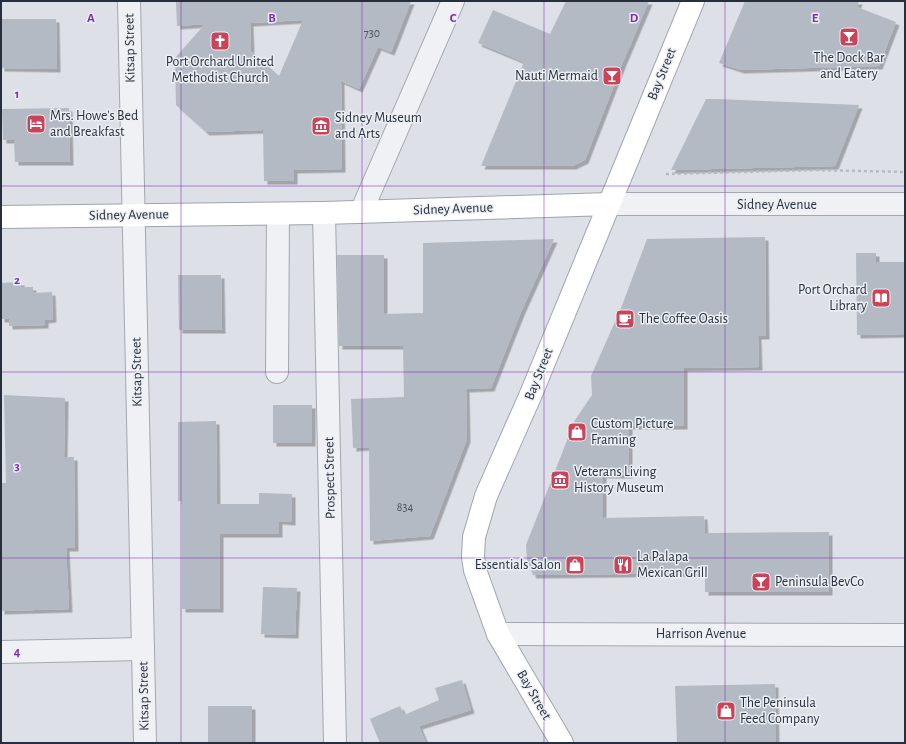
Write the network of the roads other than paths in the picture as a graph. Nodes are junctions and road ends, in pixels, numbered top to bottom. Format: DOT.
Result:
graph roads {
  1 [pos="129,1"];
  2 [pos="452,1"];
  3 [pos="693,1"];
  4 [pos="608,204"];
  5 [pos="905,204"];
  6 [pos="361,212"];
  7 [pos="324,213"];
  8 [pos="278,214"];
  9 [pos="134,215"];
  10 [pos="1,217"];
  11 [pos="277,372"];
  12 [pos="498,634"];
  13 [pos="905,635"];
  14 [pos="143,649"];
  15 [pos="1,652"];
  16 [pos="145,743"];
  17 [pos="335,743"];
  18 [pos="562,743"];
  1 -- 9 [label="street, Kitsap Street"];
  2 -- 6 [label="street"];
  3 -- 4 [label="main road, Bay Street"];
  4 -- 5 [label="street, Sidney Avenue"];
  4 -- 6 [label="main road, Sidney Avenue"];
  4 -- 12 [label="main road, Bay Street"];
  6 -- 7 [label="main road, Sidney Avenue"];
  7 -- 8 [label="main road, Sidney Avenue"];
  7 -- 17 [label="street, Prospect Street"];
  8 -- 9 [label="main road, Sidney Avenue"];
  8 -- 11 [label="street"];
  9 -- 10 [label="main road, Sidney Avenue"];
  9 -- 14 [label="street, Kitsap Street"];
  12 -- 13 [label="street, Harrison Avenue"];
  12 -- 18 [label="main road, Bay Street"];
  14 -- 15 [label="street"];
  14 -- 16 [label="street, Kitsap Street"];
}
